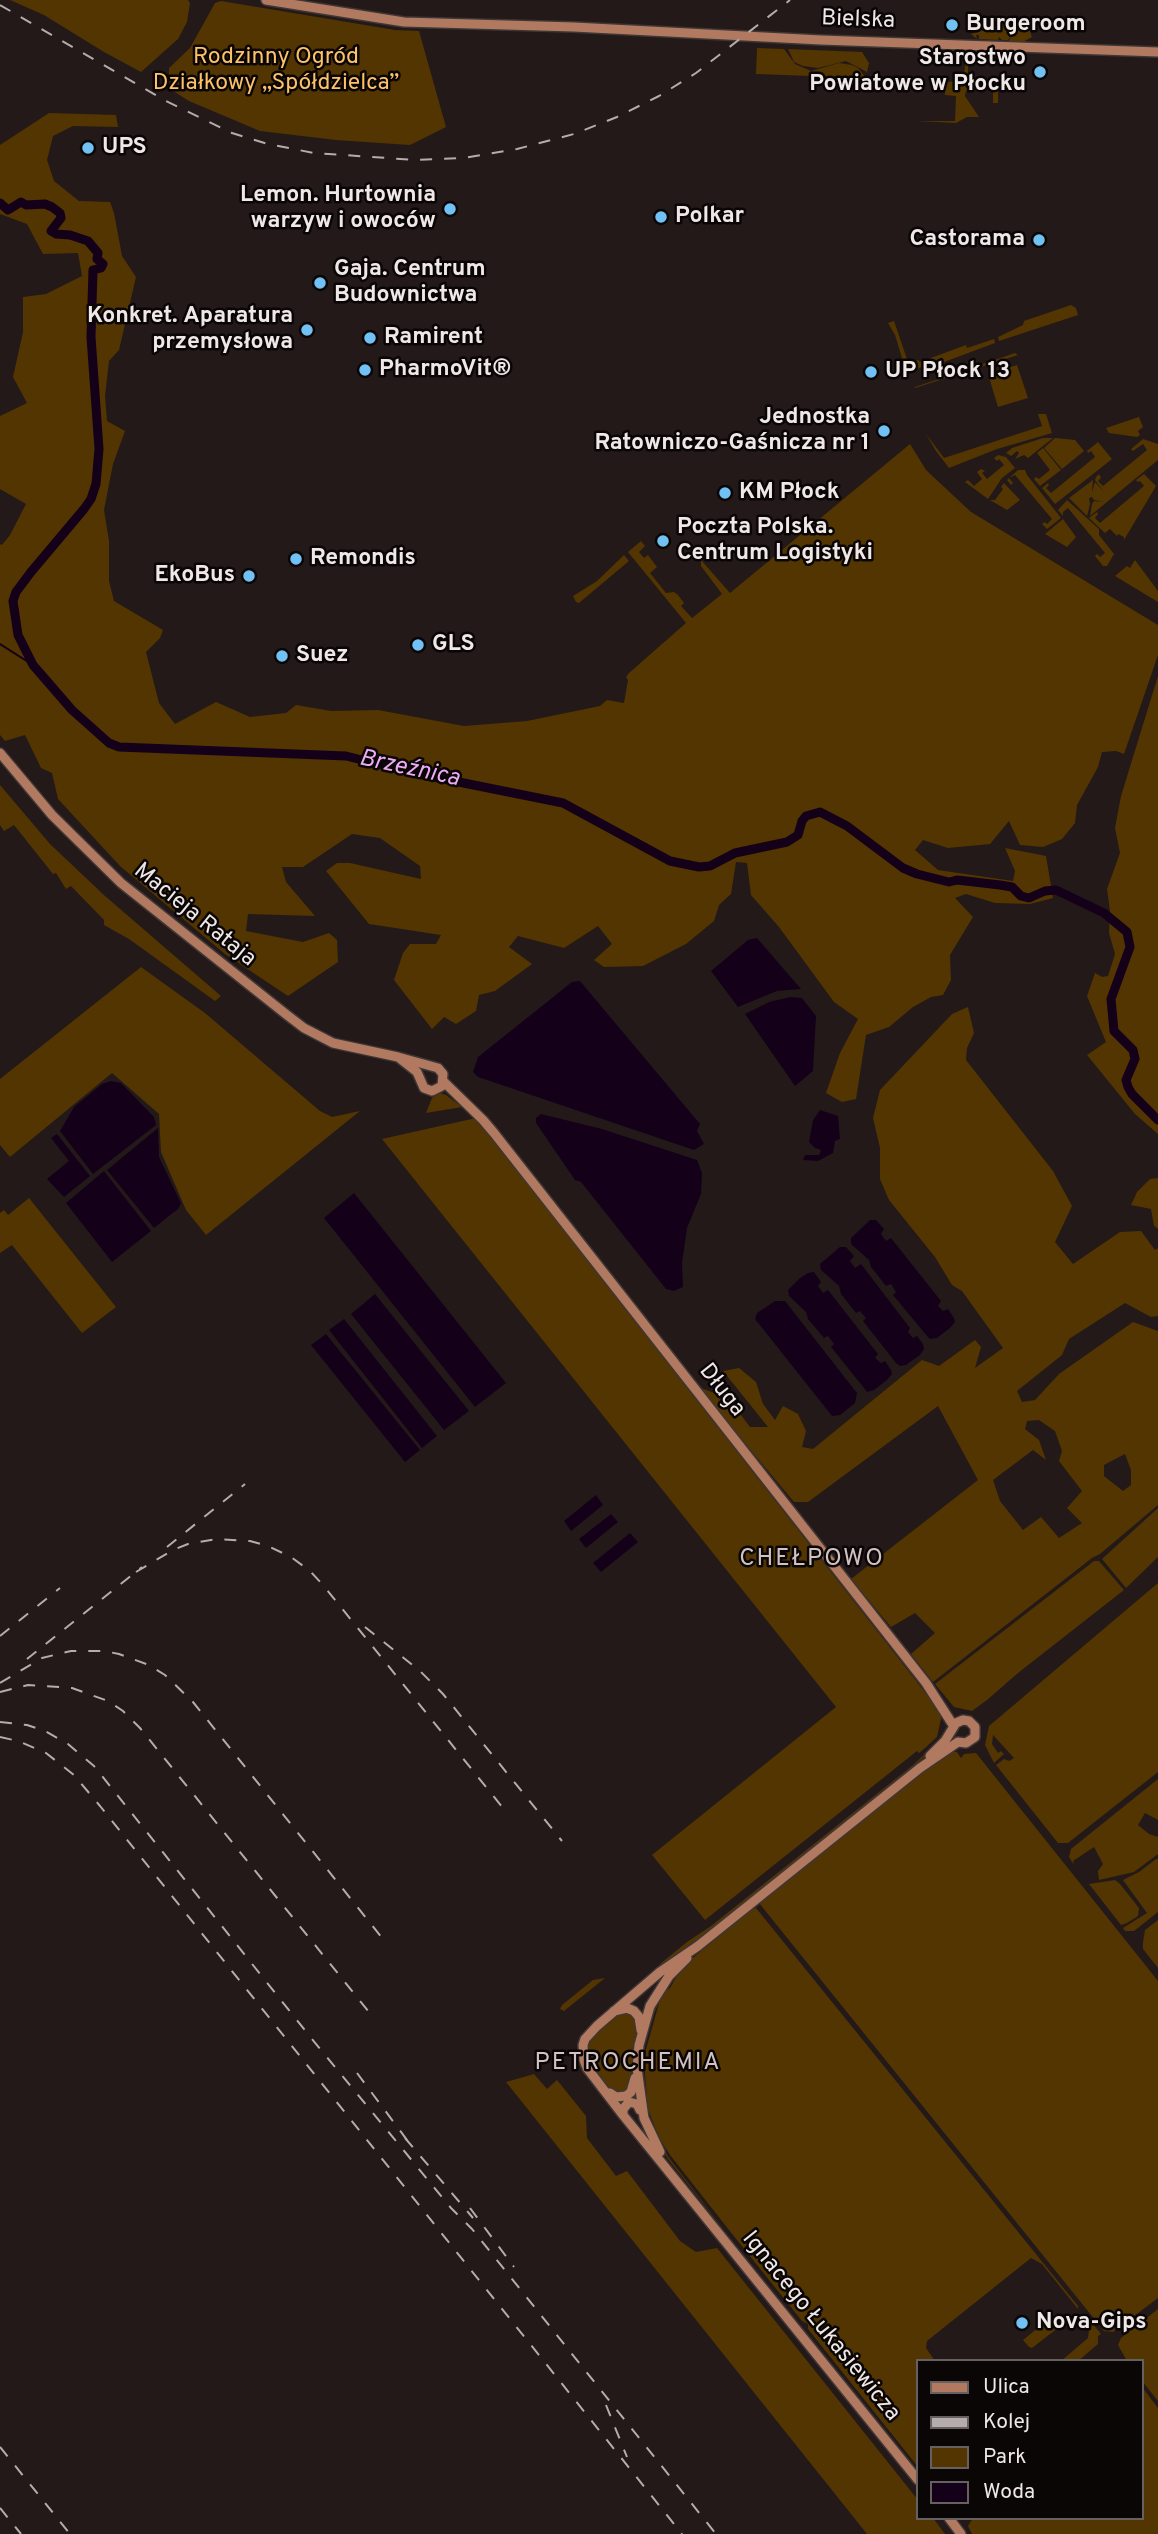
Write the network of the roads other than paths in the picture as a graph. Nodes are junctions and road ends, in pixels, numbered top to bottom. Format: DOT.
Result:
graph roads {
  1 [pos="266,0"];
  2 [pos="1158,52"];
  3 [pos="0,753"];
  4 [pos="398,1057"];
  5 [pos="430,1067"];
  6 [pos="420,1076"];
  7 [pos="441,1086"];
  8 [pos="955,1725"];
  9 [pos="958,1742"];
  10 [pos="920,1768"];
  11 [pos="698,1946"];
  12 [pos="614,2011"];
  13 [pos="641,2035"];
  14 [pos="637,2068"];
  15 [pos="603,2088"];
  16 [pos="623,2115"];
  17 [pos="643,2118"];
  18 [pos="692,2198"];
  19 [pos="916,2478"];
  1 -- 2 [label="main road, Bielska"];
  3 -- 4 [label="main road, Macieja Rataja"];
  4 -- 5 [label="main road, Macieja Rataja"];
  4 -- 6 [label="main road, Macieja Rataja"];
  5 -- 6 [label="main road"];
  5 -- 7 [label="main road"];
  6 -- 7 [label="main road"];
  7 -- 8 [label="main road, Długa"];
  8 -- 9 [label="main road"];
  8 -- 9 [label="main road"];
  8 -- 10 [label="main road, Ignacego Łukasiewicza"];
  9 -- 10 [label="main road, Ignacego Łukasiewicza"];
  10 -- 11 [label="main road, Ignacego Łukasiewicza"];
  11 -- 12 [label="main road, Ignacego Łukasiewicza"];
  11 -- 13 [label="main road, Ignacego Łukasiewicza"];
  12 -- 13 [label="main road"];
  12 -- 15 [label="main road, Ignacego Łukasiewicza"];
  13 -- 14 [label="main road, Ignacego Łukasiewicza"];
  14 -- 15 [label="main road"];
  14 -- 17 [label="main road, Ignacego Łukasiewicza"];
  15 -- 16 [label="main road, Ignacego Łukasiewicza"];
  16 -- 17 [label="main road"];
  16 -- 18 [label="main road, Ignacego Łukasiewicza"];
  17 -- 18 [label="main road, Ignacego Łukasiewicza"];
  18 -- 19 [label="main road, Ignacego Łukasiewicza"];
}
